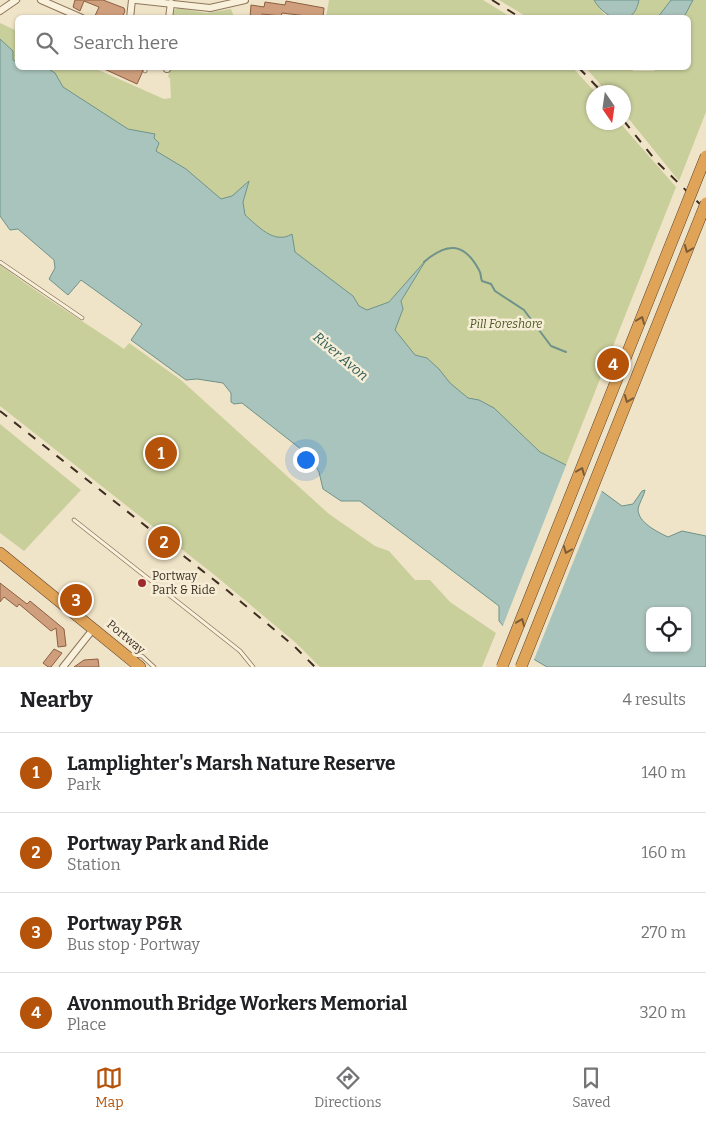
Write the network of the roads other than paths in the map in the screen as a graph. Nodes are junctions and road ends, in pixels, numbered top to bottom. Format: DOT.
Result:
graph roads {
  1 [pos="16,0"];
  2 [pos="42,0"];
  3 [pos="134,0"];
  4 [pos="245,0"];
  5 [pos="176,2"];
  6 [pos="0,11"];
  7 [pos="75,15"];
  8 [pos="131,15"];
  9 [pos="170,15"];
  10 [pos="706,156"];
  11 [pos="706,203"];
  12 [pos="0,262"];
  13 [pos="82,318"];
  14 [pos="74,520"];
  15 [pos="0,553"];
  16 [pos="94,628"];
  17 [pos="127,654"];
  18 [pos="63,667"];
  19 [pos="140,667"];
  20 [pos="154,667"];
  21 [pos="253,667"];
  22 [pos="502,667"];
  23 [pos="521,667"];
  1 -- 6 [label="street"];
  2 -- 7 [label="street"];
  3 -- 5 [label="street"];
  3 -- 8 [label="street"];
  4 -- 5 [label="street"];
  5 -- 9 [label="street"];
  22 -- 10 [label="highway, one-way, bridge"];
  11 -- 23 [label="highway, one-way, bridge"];
  12 -- 13 [label="lane"];
  14 -- 21 [label="lane"];
  15 -- 16 [label="highway, Portway"];
  16 -- 17 [label="highway, Portway"];
  16 -- 18 [label="street"];
  17 -- 19 [label="highway, Portway"];
  17 -- 20 [label="lane"];
}
